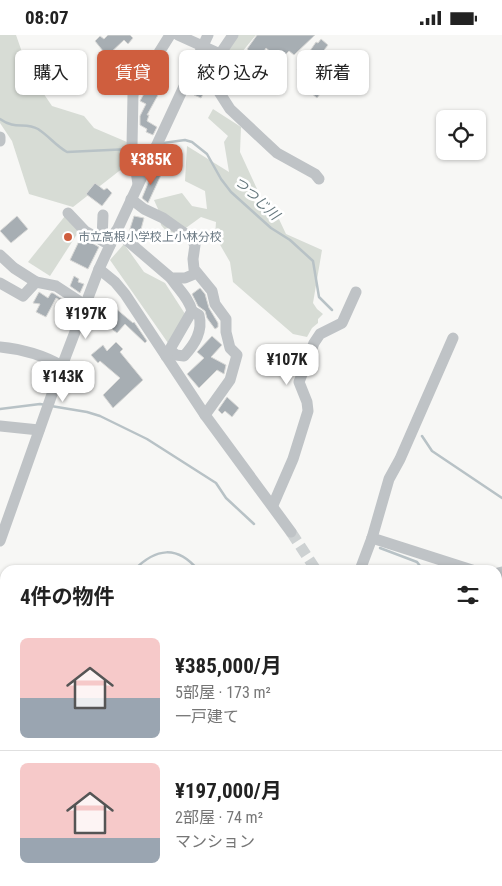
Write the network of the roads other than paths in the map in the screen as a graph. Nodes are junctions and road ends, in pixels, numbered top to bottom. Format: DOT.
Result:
graph roads {
  1 [pos="170,35"];
  2 [pos="178,35"];
  3 [pos="208,35"];
  4 [pos="234,35"];
  5 [pos="202,47"];
  6 [pos="210,50"];
  7 [pos="223,50"];
  8 [pos="221,95"];
  9 [pos="319,179"];
  10 [pos="138,184"];
  11 [pos="131,199"];
  12 [pos="68,213"];
  13 [pos="103,215"];
  14 [pos="116,231"];
  15 [pos="106,242"];
  16 [pos="0,255"];
  17 [pos="99,269"];
  18 [pos="197,273"];
  19 [pos="171,278"];
  20 [pos="36,282"];
  21 [pos="0,283"];
  22 [pos="356,292"];
  23 [pos="85,305"];
  24 [pos="192,311"];
  25 [pos="453,338"];
  26 [pos="0,347"];
  27 [pos="168,353"];
  28 [pos="62,366"];
  29 [pos="205,415"];
  30 [pos="0,426"];
  31 [pos="39,431"];
  32 [pos="273,505"];
  33 [pos="291,532"];
  34 [pos="372,539"];
  35 [pos="0,541"];
  36 [pos="362,565"];
  37 [pos="456,565"];
  1 -- 10 [label="street"];
  2 -- 5 [label="street"];
  3 -- 5 [label="street"];
  4 -- 7 [label="street"];
  5 -- 6 [label="street"];
  5 -- 10 [label="street"];
  8 -- 9 [label="street"];
  10 -- 11 [label="street"];
  11 -- 14 [label="street"];
  11 -- 18 [label="street"];
  12 -- 15 [label="street"];
  13 -- 15 [label="street"];
  14 -- 15 [label="street"];
  14 -- 19 [label="street"];
  15 -- 17 [label="street"];
  16 -- 20 [label="street"];
  17 -- 23 [label="street"];
  17 -- 27 [label="street"];
  18 -- 19 [label="street"];
  18 -- 29 [label="street"];
  19 -- 24 [label="street"];
  20 -- 21 [label="street"];
  20 -- 23 [label="street"];
  22 -- 32 [label="street"];
  23 -- 28 [label="street"];
  24 -- 27 [label="street"];
  24 -- 27 [label="street"];
  25 -- 34 [label="street"];
  26 -- 28 [label="street"];
  27 -- 29 [label="street"];
  28 -- 31 [label="street"];
  29 -- 32 [label="street"];
  30 -- 31 [label="street"];
  31 -- 35 [label="street"];
  32 -- 33 [label="street"];
  34 -- 36 [label="street"];
  34 -- 37 [label="street"];
}
